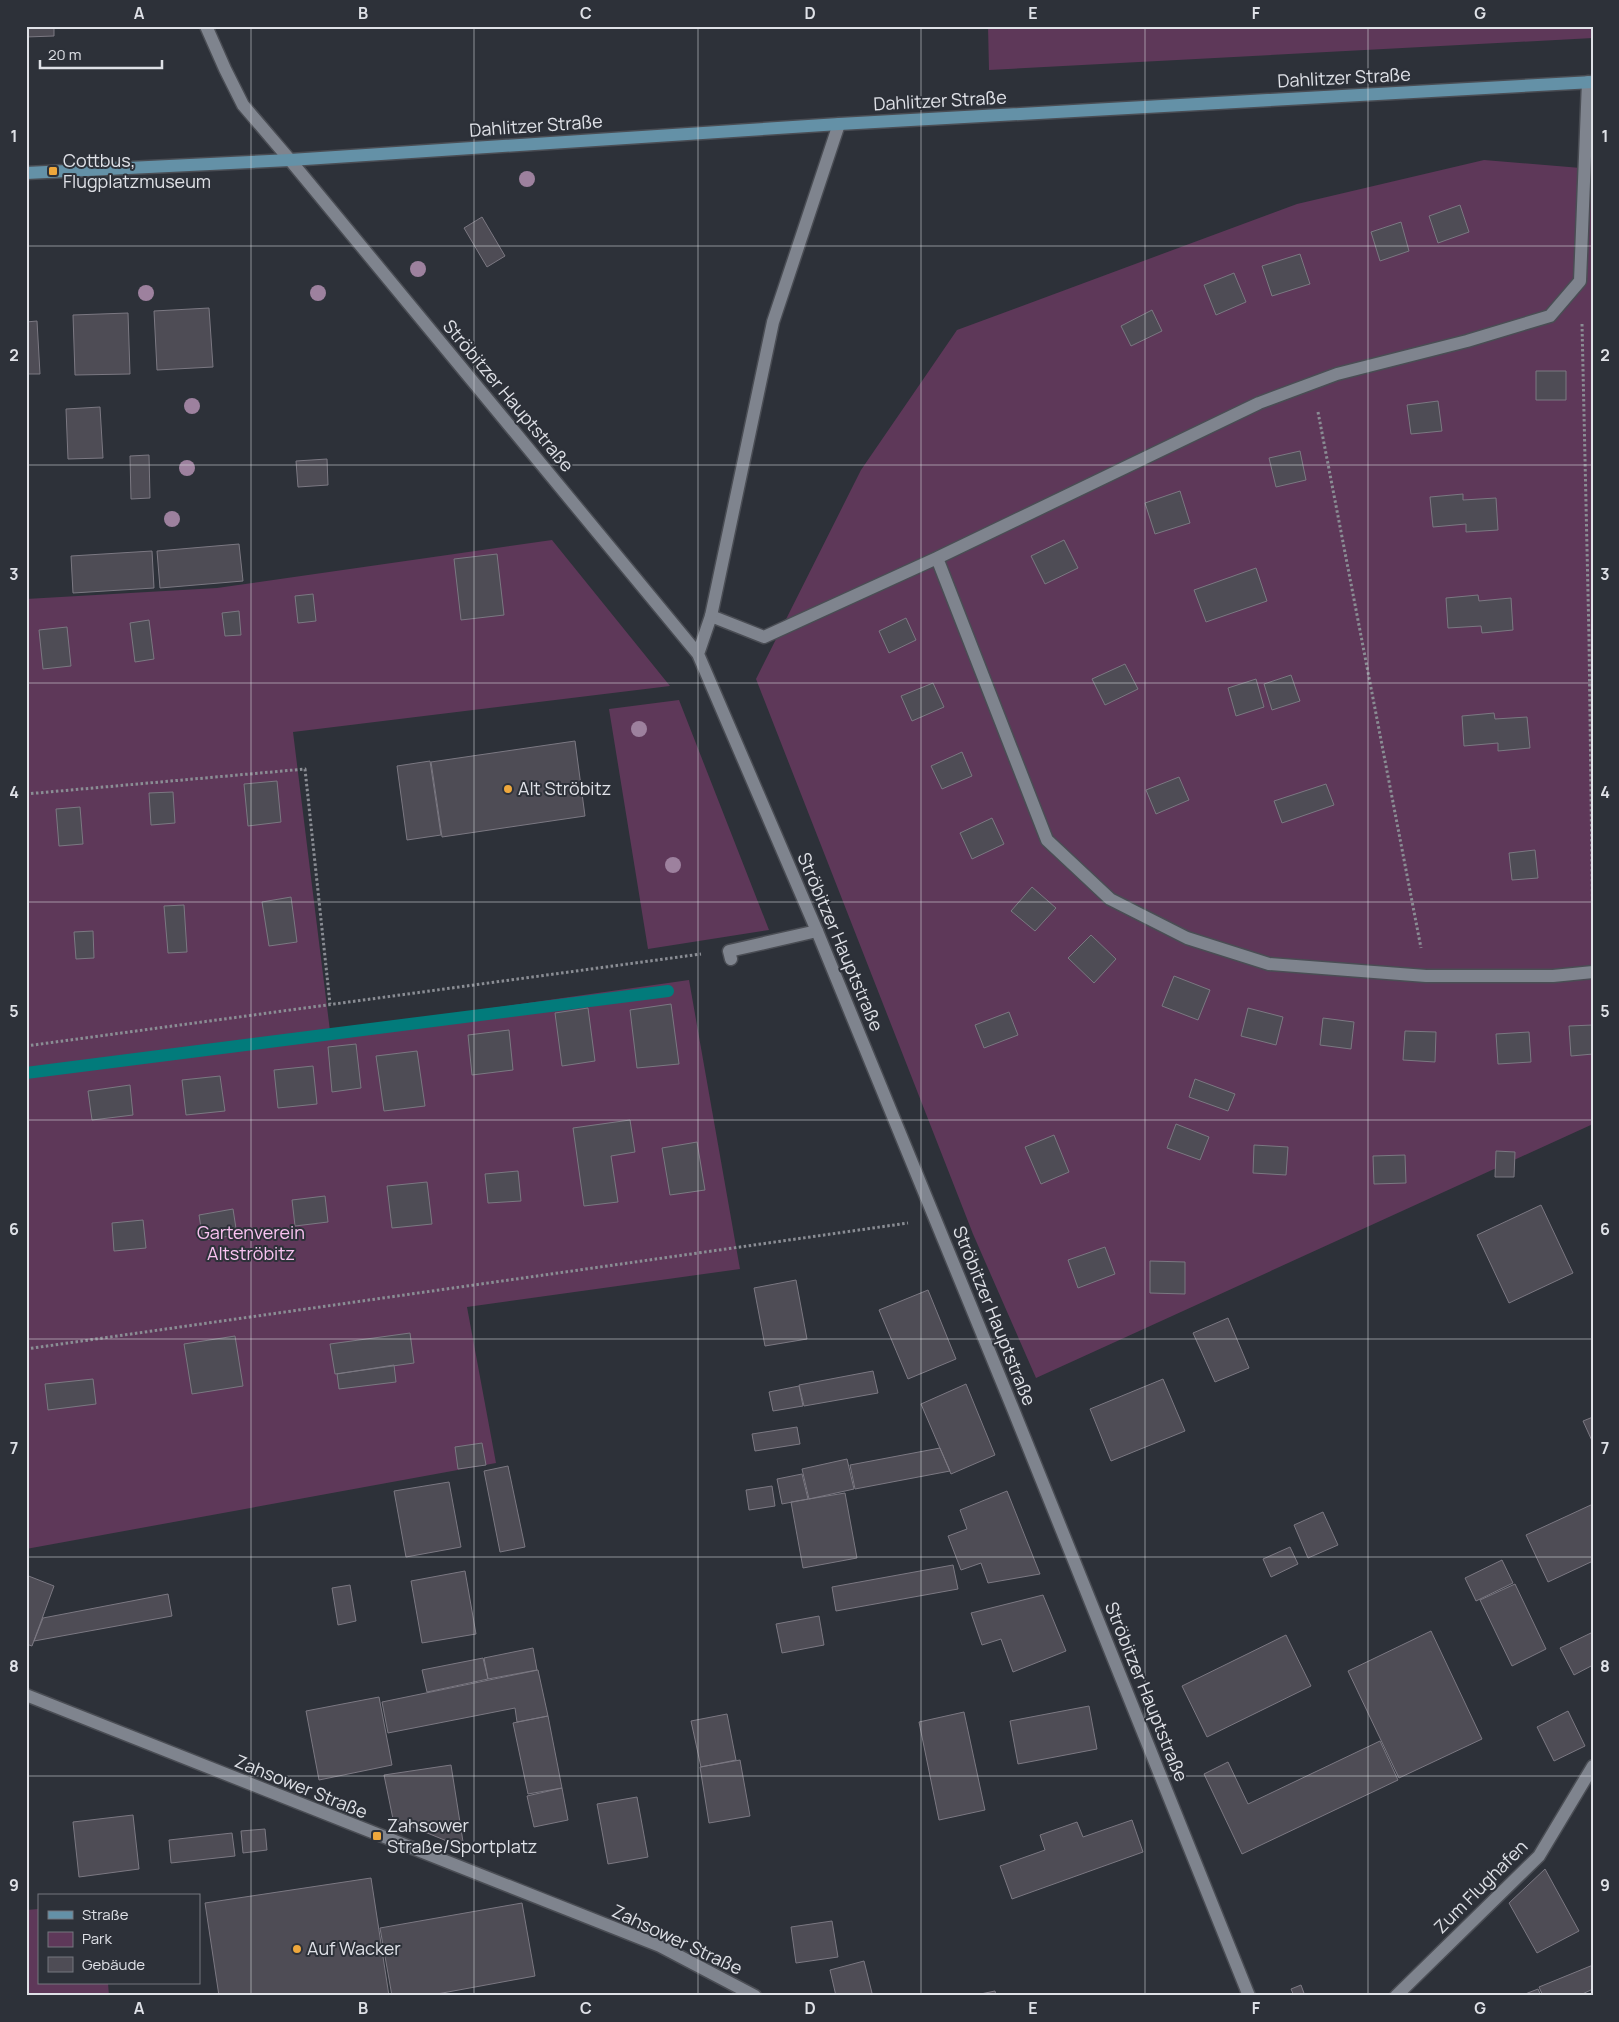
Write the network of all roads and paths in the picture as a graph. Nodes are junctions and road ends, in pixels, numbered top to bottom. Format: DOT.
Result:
graph roads {
  1 [pos="206,26"];
  2 [pos="1590,82"];
  3 [pos="839,124"];
  4 [pos="290,160"];
  5 [pos="26,173"];
  6 [pos="1580,281"];
  7 [pos="1313,382"];
  8 [pos="937,558"];
  9 [pos="711,616"];
  10 [pos="698,654"];
  11 [pos="26,794"];
  12 [pos="817,932"];
  13 [pos="1592,946"];
  14 [pos="730,955"];
  15 [pos="1593,972"];
  16 [pos="1426,976"];
  17 [pos="330,1004"];
  18 [pos="26,1046"];
  19 [pos="936,1220"];
  20 [pos="26,1349"];
  21 [pos="26,1696"];
  22 [pos="1593,1766"];
  23 [pos="755,1996"];
  24 [pos="1249,1996"];
  25 [pos="1396,1996"];
  1 -- 4 [label="street, Ströbitzer Hauptstraße"];
  2 -- 3 [label="street, Dahlitzer Straße"];
  2 -- 6 [label="street"];
  3 -- 4 [label="street, Dahlitzer Straße"];
  3 -- 9 [label="street"];
  4 -- 5 [label="street, Dahlitzer Straße"];
  4 -- 10 [label="street, Ströbitzer Hauptstraße"];
  6 -- 7 [label="street"];
  6 -- 13 [label="path"];
  7 -- 8 [label="street"];
  7 -- 16 [label="path"];
  8 -- 9 [label="street"];
  8 -- 16 [label="street"];
  9 -- 10 [label="street"];
  10 -- 12 [label="street, Ströbitzer Hauptstraße"];
  11 -- 17 [label="path"];
  12 -- 14 [label="street"];
  12 -- 19 [label="street, Ströbitzer Hauptstraße"];
  14 -- 17 [label="path"];
  15 -- 16 [label="street"];
  17 -- 18 [label="path"];
  19 -- 20 [label="path"];
  19 -- 24 [label="street, Ströbitzer Hauptstraße"];
  21 -- 23 [label="street, Zahsower Straße"];
  22 -- 25 [label="street, Zum Flughafen"];
}
